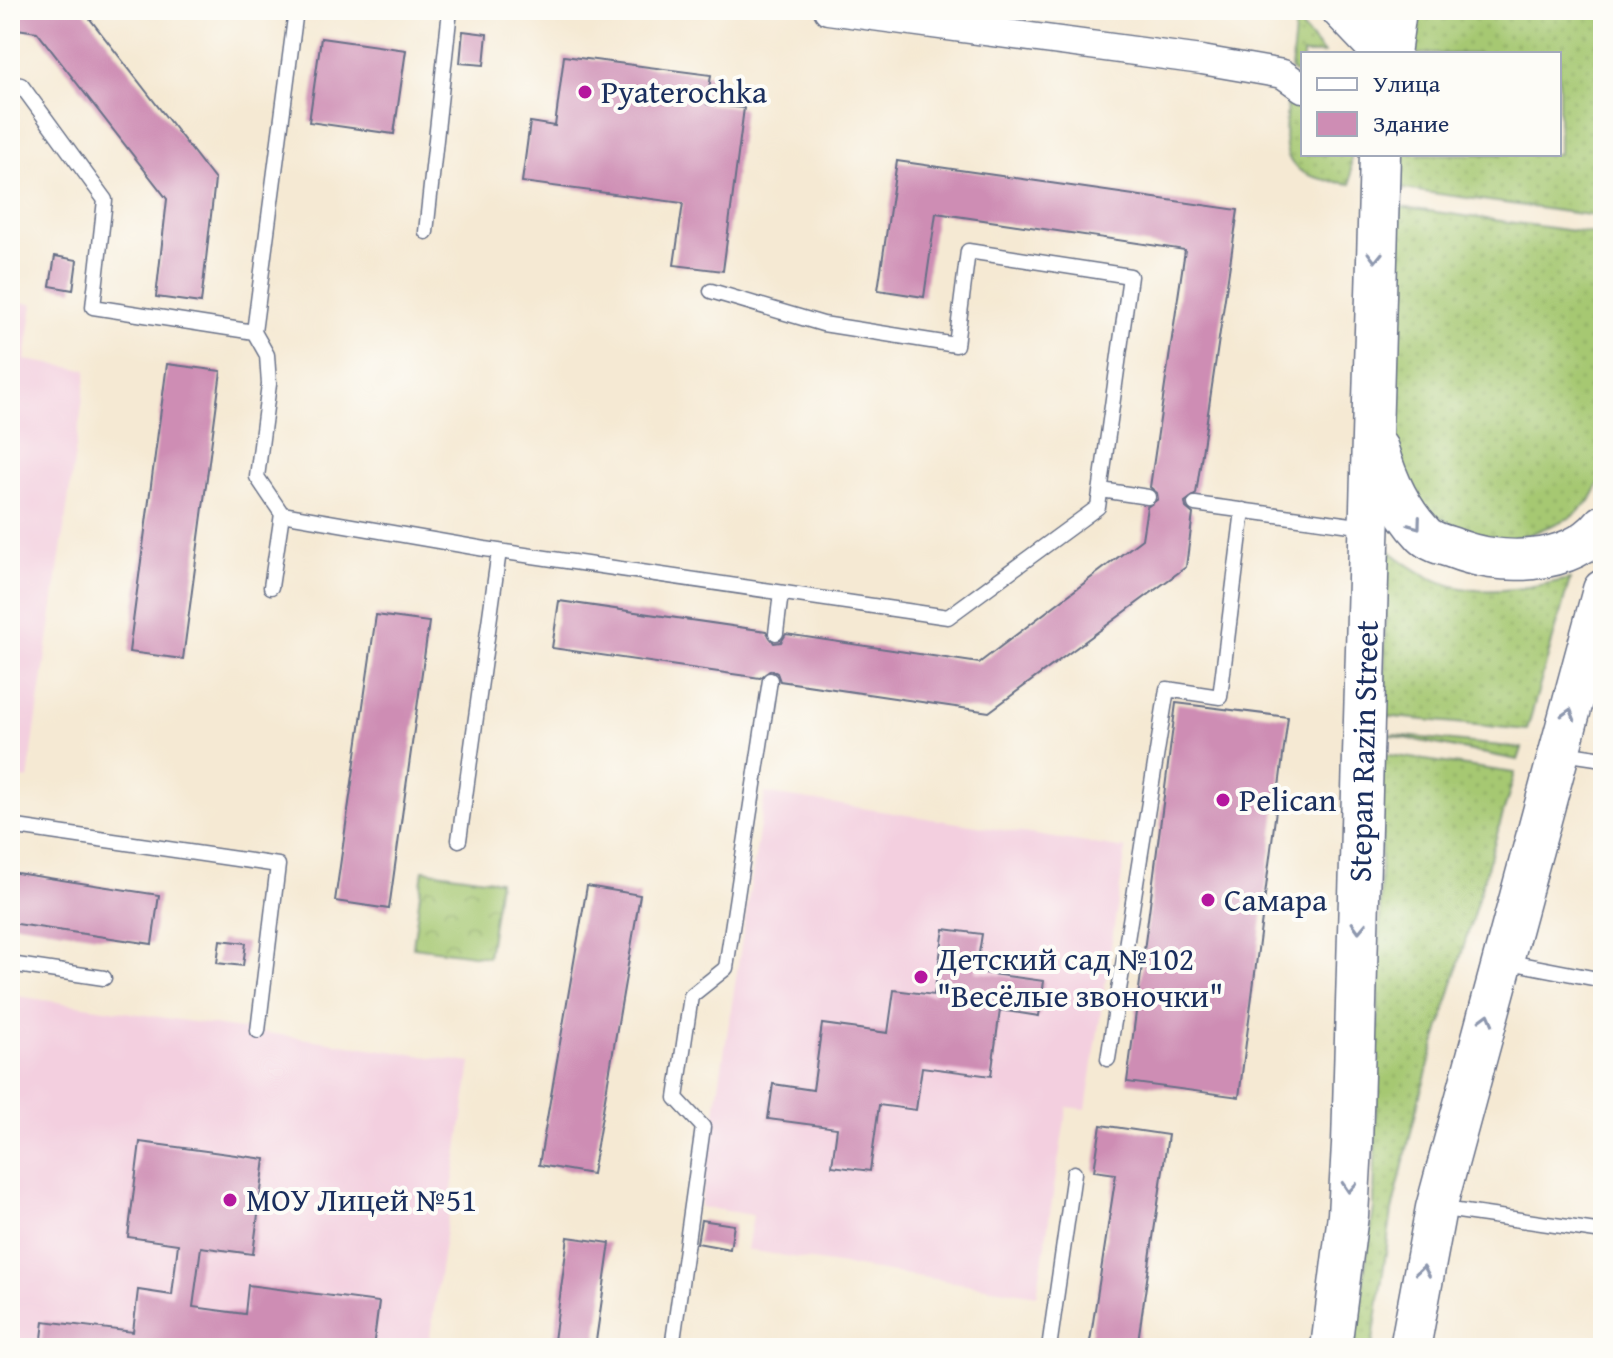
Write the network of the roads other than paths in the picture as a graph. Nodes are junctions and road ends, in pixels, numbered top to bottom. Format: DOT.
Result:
graph roads {
  1 [pos="296,10"];
  2 [pos="450,10"];
  3 [pos="828,10"];
  4 [pos="1342,10"];
  5 [pos="1396,10"];
  6 [pos="1385,52"];
  7 [pos="1387,52"];
  8 [pos="1293,81"];
  9 [pos="10,83"];
  10 [pos="1373,163"];
  11 [pos="426,232"];
  12 [pos="711,291"];
  13 [pos="254,332"];
  14 [pos="1372,429"];
  15 [pos="1101,490"];
  16 [pos="1148,497"];
  17 [pos="1195,504"];
  18 [pos="1243,510"];
  19 [pos="282,514"];
  20 [pos="1603,525"];
  21 [pos="1370,527"];
  22 [pos="499,551"];
  23 [pos="271,587"];
  24 [pos="1603,590"];
  25 [pos="781,593"];
  26 [pos="776,633"];
  27 [pos="770,680"];
  28 [pos="1559,753"];
  29 [pos="1603,759"];
  30 [pos="10,826"];
  31 [pos="459,840"];
  32 [pos="1503,961"];
  33 [pos="10,964"];
  34 [pos="104,978"];
  35 [pos="1603,980"];
  36 [pos="258,1031"];
  37 [pos="1108,1059"];
  38 [pos="1074,1173"];
  39 [pos="1436,1208"];
  40 [pos="1603,1232"];
  41 [pos="672,1348"];
  42 [pos="1049,1348"];
  43 [pos="1331,1348"];
  44 [pos="1410,1348"];
  1 -- 13 [label="lane"];
  2 -- 11 [label="lane"];
  3 -- 8 [label="street"];
  4 -- 6 [label="main road"];
  5 -- 7 [label="main road"];
  9 -- 13 [label="lane"];
  10 -- 14 [label="main road, Stepan Razin Street, one-way"];
  12 -- 15 [label="lane"];
  13 -- 19 [label="lane"];
  14 -- 20 [label="main road, one-way"];
  14 -- 21 [label="main road, Stepan Razin Street"];
  15 -- 16 [label="lane"];
  15 -- 25 [label="lane"];
  17 -- 18 [label="lane"];
  18 -- 21 [label="lane"];
  18 -- 37 [label="lane"];
  19 -- 22 [label="lane"];
  19 -- 23 [label="lane"];
  21 -- 43 [label="main road, Stepan Razin Street, one-way"];
  22 -- 25 [label="lane"];
  22 -- 31 [label="lane"];
  28 -- 24 [label="main road, one-way"];
  25 -- 26 [label="lane"];
  27 -- 41 [label="lane"];
  28 -- 29 [label="lane"];
  28 -- 32 [label="main road"];
  30 -- 36 [label="lane"];
  32 -- 35 [label="lane"];
  39 -- 32 [label="main road, one-way"];
  33 -- 34 [label="lane"];
  38 -- 42 [label="lane"];
  39 -- 40 [label="lane"];
  44 -- 39 [label="main road, one-way"];
}
